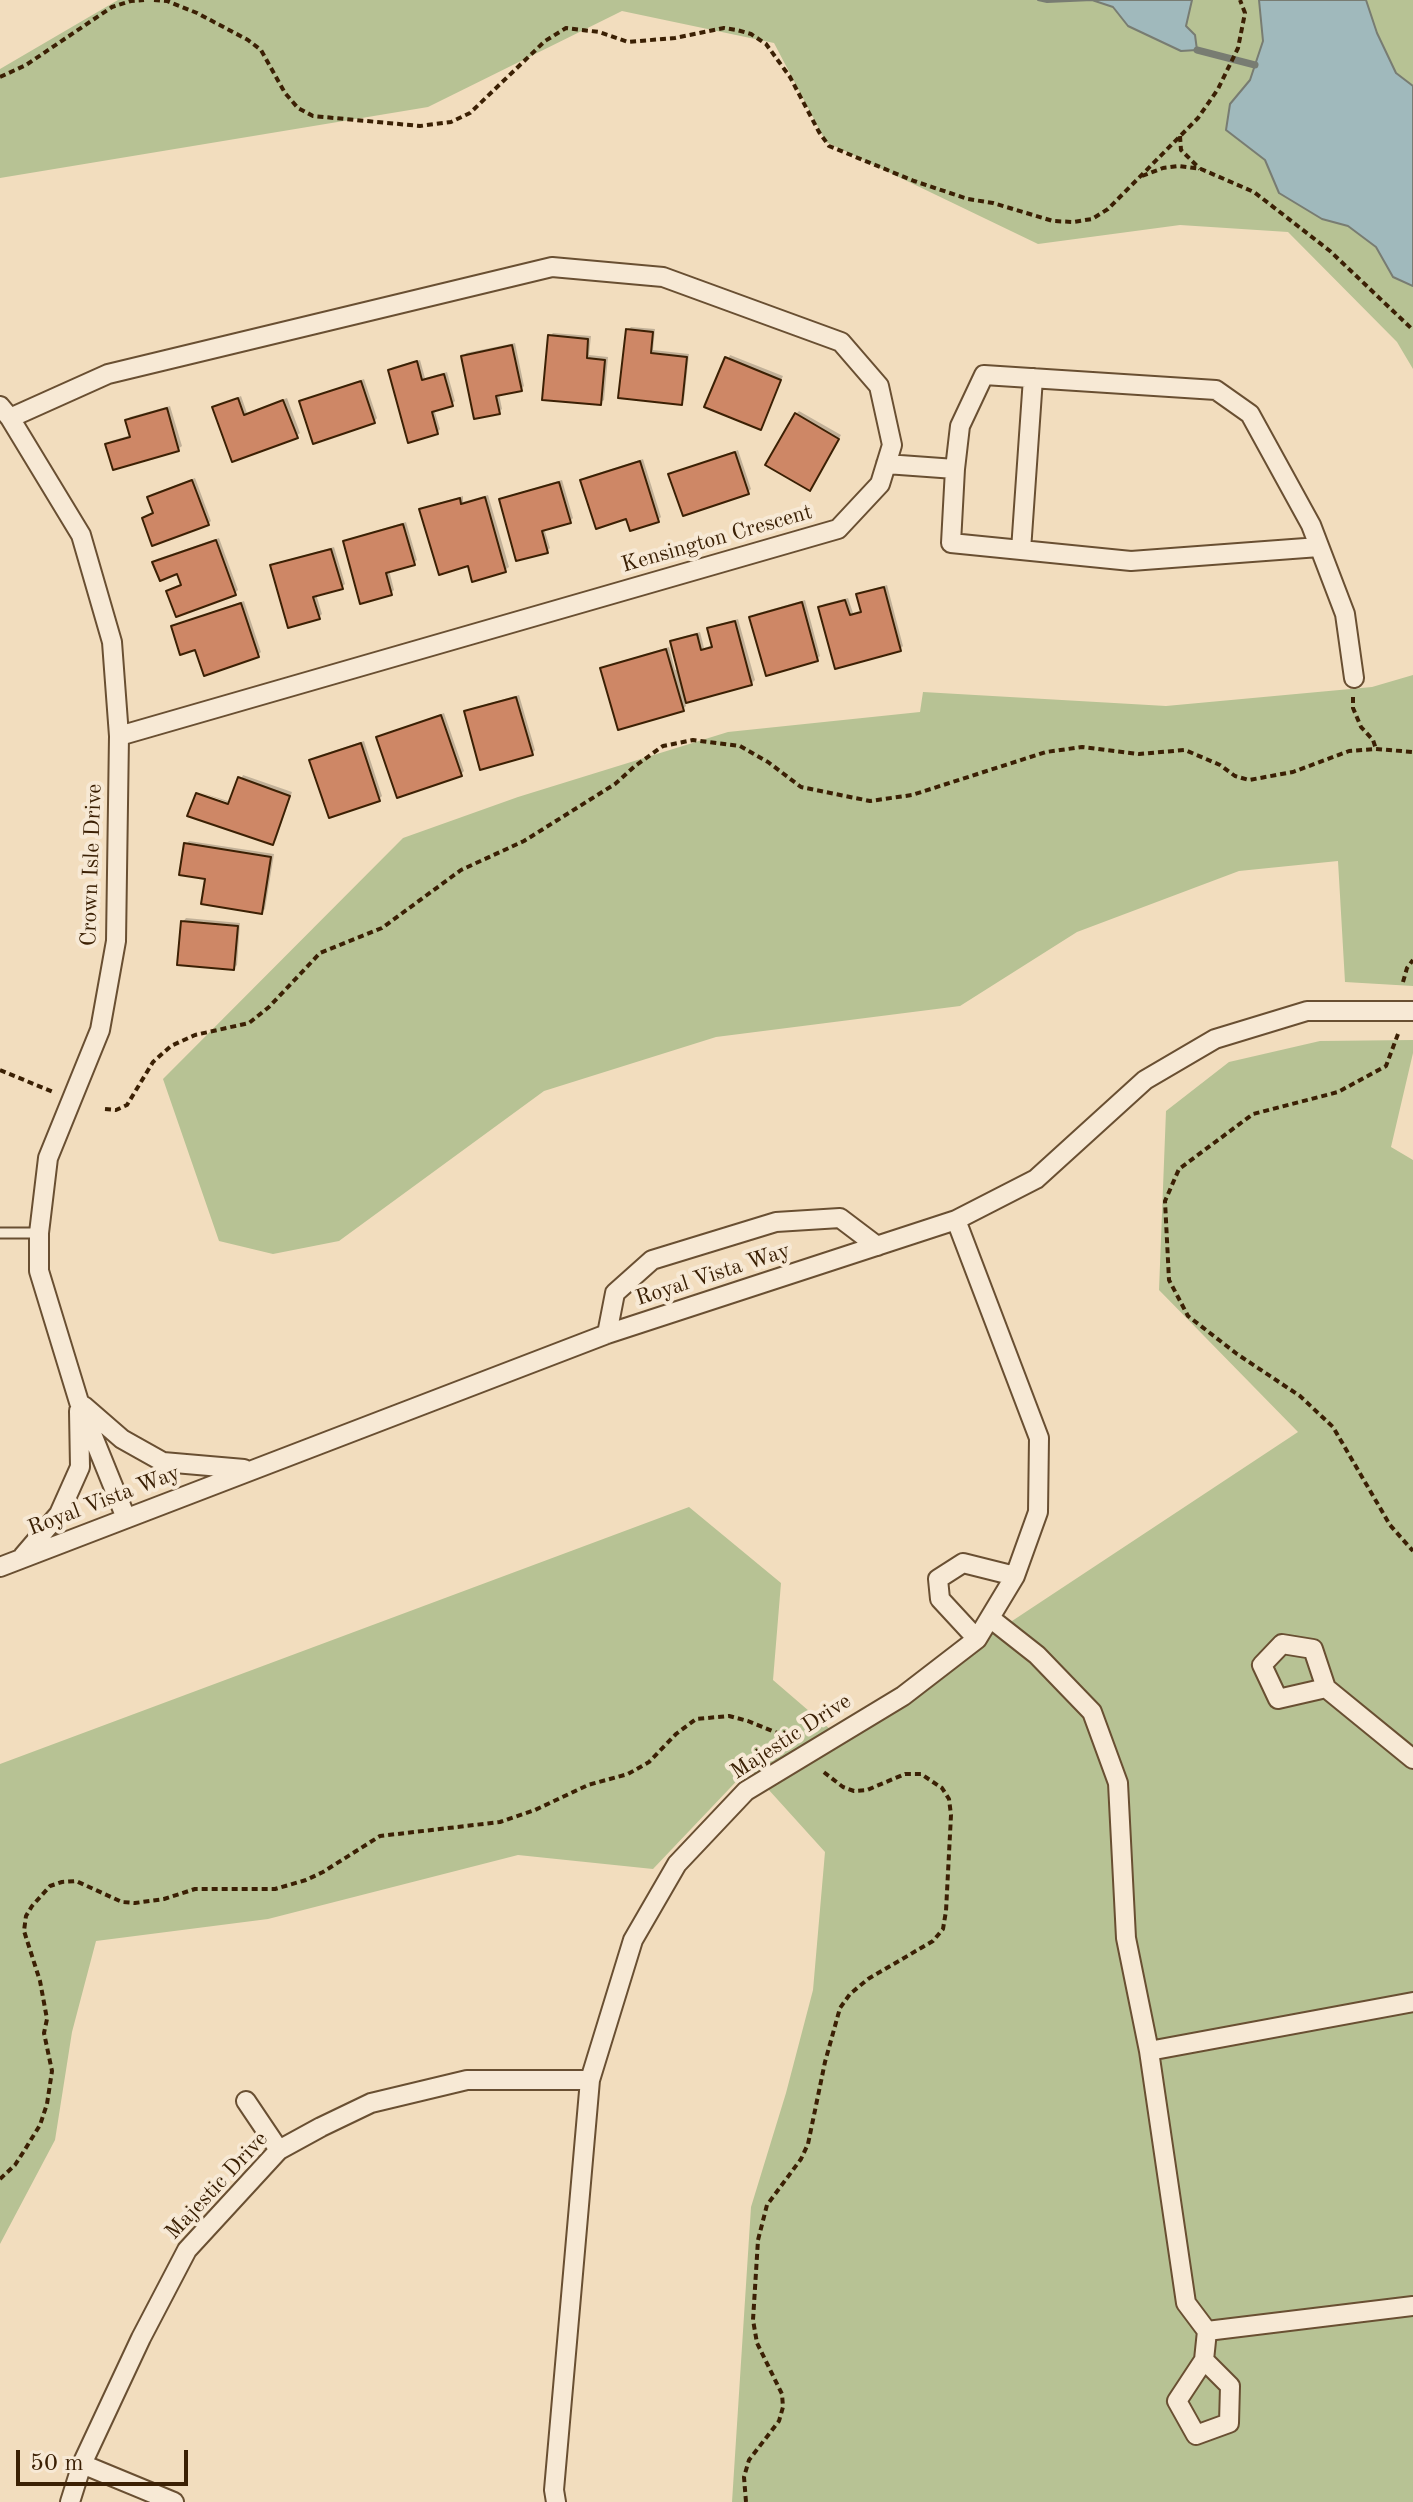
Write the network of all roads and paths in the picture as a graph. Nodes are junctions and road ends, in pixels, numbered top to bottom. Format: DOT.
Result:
graph roads {
  1 [pos="144,0"];
  2 [pos="154,0"];
  3 [pos="1240,0"];
  4 [pos="0,77"];
  5 [pos="1180,136"];
  6 [pos="1201,169"];
  7 [pos="1140,177"];
  8 [pos="1413,330"];
  9 [pos="1033,378"];
  10 [pos="5,412"];
  11 [pos="886,464"];
  12 [pos="955,469"];
  13 [pos="1319,547"];
  14 [pos="1021,550"];
  15 [pos="1354,678"];
  16 [pos="119,736"];
  17 [pos="1376,749"];
  18 [pos="1413,752"];
  19 [pos="1413,960"];
  20 [pos="1403,982"];
  21 [pos="1413,1011"];
  22 [pos="1398,1034"];
  23 [pos="0,1070"];
  24 [pos="56,1093"];
  25 [pos="105,1109"];
  26 [pos="956,1220"];
  27 [pos="0,1233"];
  28 [pos="39,1233"];
  29 [pos="877,1246"];
  30 [pos="607,1334"];
  31 [pos="79,1402"];
  32 [pos="250,1469"];
  33 [pos="126,1518"];
  34 [pos="1413,1551"];
  35 [pos="22,1558"];
  36 [pos="0,1567"];
  37 [pos="1015,1576"];
  38 [pos="990,1618"];
  39 [pos="977,1639"];
  40 [pos="1326,1688"];
  41 [pos="791,1743"];
  42 [pos="1413,1759"];
  43 [pos="819,1769"];
  44 [pos="1413,2002"];
  45 [pos="1149,2051"];
  46 [pos="590,2080"];
  47 [pos="246,2101"];
  48 [pos="279,2150"];
  49 [pos="0,2179"];
  50 [pos="1413,2306"];
  51 [pos="1207,2331"];
  52 [pos="1204,2360"];
  53 [pos="82,2464"];
  54 [pos="70,2502"];
  55 [pos="174,2502"];
  56 [pos="556,2502"];
  57 [pos="746,2502"];
  1 -- 4 [label="path"];
  2 -- 7 [label="path"];
  3 -- 5 [label="path"];
  5 -- 6 [label="path"];
  5 -- 7 [label="path"];
  6 -- 7 [label="path"];
  6 -- 8 [label="path"];
  9 -- 12 [label="street"];
  9 -- 13 [label="street"];
  9 -- 14 [label="street"];
  10 -- 11 [label="street, Kensington Crescent"];
  10 -- 16 [label="street, Crown Isle Drive"];
  11 -- 12 [label="street"];
  11 -- 16 [label="street, Kensington Crescent"];
  12 -- 14 [label="street"];
  13 -- 14 [label="street"];
  13 -- 15 [label="street"];
  15 -- 17 [label="path"];
  16 -- 28 [label="street, Crown Isle Drive"];
  17 -- 18 [label="path"];
  17 -- 25 [label="path"];
  19 -- 20 [label="path"];
  21 -- 26 [label="street, Royal Vista Way"];
  22 -- 34 [label="path"];
  23 -- 24 [label="path"];
  26 -- 29 [label="street, Royal Vista Way"];
  26 -- 37 [label="street, Majestic Drive"];
  27 -- 28 [label="lane"];
  28 -- 31 [label="street, Crown Isle Drive"];
  29 -- 30 [label="street, Royal Vista Way"];
  29 -- 30 [label="street"];
  30 -- 32 [label="street, Royal Vista Way"];
  31 -- 32 [label="street"];
  31 -- 33 [label="street, Crown Isle Drive"];
  31 -- 35 [label="street"];
  32 -- 33 [label="street, Royal Vista Way"];
  33 -- 35 [label="street, Royal Vista Way"];
  35 -- 36 [label="street, Royal Vista Way"];
  37 -- 38 [label="street, Majestic Drive"];
  37 -- 39 [label="street"];
  38 -- 39 [label="street, Majestic Drive"];
  38 -- 45 [label="street"];
  39 -- 46 [label="street, Majestic Drive"];
  40 -- 42 [label="street"];
  41 -- 49 [label="path"];
  43 -- 57 [label="path"];
  44 -- 45 [label="street"];
  45 -- 51 [label="street"];
  46 -- 48 [label="street, Majestic Drive"];
  46 -- 56 [label="street, Majestic Drive"];
  47 -- 48 [label="street"];
  48 -- 53 [label="street, Majestic Drive"];
  50 -- 51 [label="street"];
  51 -- 52 [label="street"];
  53 -- 54 [label="street, Majestic Drive"];
  53 -- 55 [label="street"];
}
